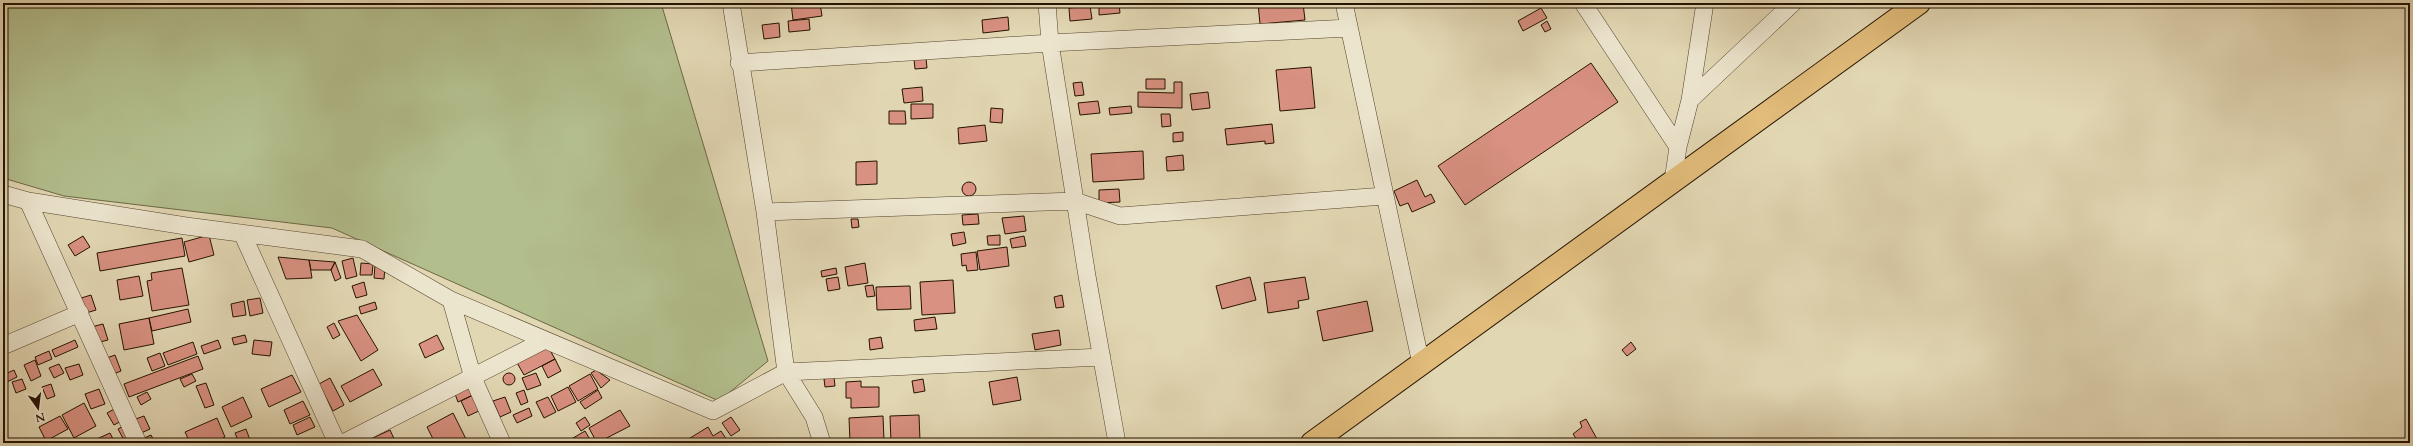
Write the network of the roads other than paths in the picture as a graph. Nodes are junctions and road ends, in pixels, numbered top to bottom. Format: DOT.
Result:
graph roads {
  1 [pos="731,3"];
  2 [pos="1047,3"];
  3 [pos="1344,3"];
  4 [pos="1583,3"];
  5 [pos="1705,3"];
  6 [pos="1793,3"];
  7 [pos="1919,3"];
  8 [pos="1349,28"];
  9 [pos="1050,43"];
  10 [pos="739,63"];
  11 [pos="1690,100"];
  12 [pos="1678,147"];
  13 [pos="1673,181"];
  14 [pos="3,194"];
  15 [pos="1384,196"];
  16 [pos="28,201"];
  17 [pos="1075,202"];
  18 [pos="765,212"];
  19 [pos="242,233"];
  20 [pos="451,300"];
  21 [pos="80,313"];
  22 [pos="545,340"];
  23 [pos="3,346"];
  24 [pos="1102,357"];
  25 [pos="1421,364"];
  26 [pos="786,372"];
  27 [pos="473,378"];
  28 [pos="138,443"];
  29 [pos="336,443"];
  30 [pos="343,443"];
  31 [pos="502,443"];
  32 [pos="822,443"];
  33 [pos="1118,443"];
  34 [pos="1312,443"];
  1 -- 10 [label="street"];
  2 -- 9 [label="street"];
  3 -- 8 [label="street"];
  4 -- 12 [label="street"];
  5 -- 11 [label="street"];
  6 -- 11 [label="street"];
  7 -- 13 [label="main road"];
  8 -- 9 [label="street"];
  8 -- 15 [label="street"];
  9 -- 10 [label="street"];
  9 -- 17 [label="street"];
  10 -- 18 [label="street"];
  11 -- 12 [label="street"];
  12 -- 13 [label="street"];
  13 -- 25 [label="main road"];
  14 -- 16 [label="street"];
  15 -- 17 [label="street"];
  15 -- 25 [label="street"];
  16 -- 19 [label="street"];
  16 -- 21 [label="street"];
  17 -- 18 [label="street"];
  17 -- 24 [label="street"];
  18 -- 26 [label="street"];
  19 -- 20 [label="street"];
  19 -- 29 [label="street"];
  20 -- 22 [label="street"];
  20 -- 27 [label="street"];
  21 -- 23 [label="street"];
  21 -- 28 [label="street"];
  22 -- 26 [label="street"];
  22 -- 27 [label="street"];
  24 -- 26 [label="street"];
  24 -- 33 [label="street"];
  25 -- 34 [label="main road"];
  26 -- 32 [label="street"];
  27 -- 30 [label="street"];
  27 -- 31 [label="street"];
}
